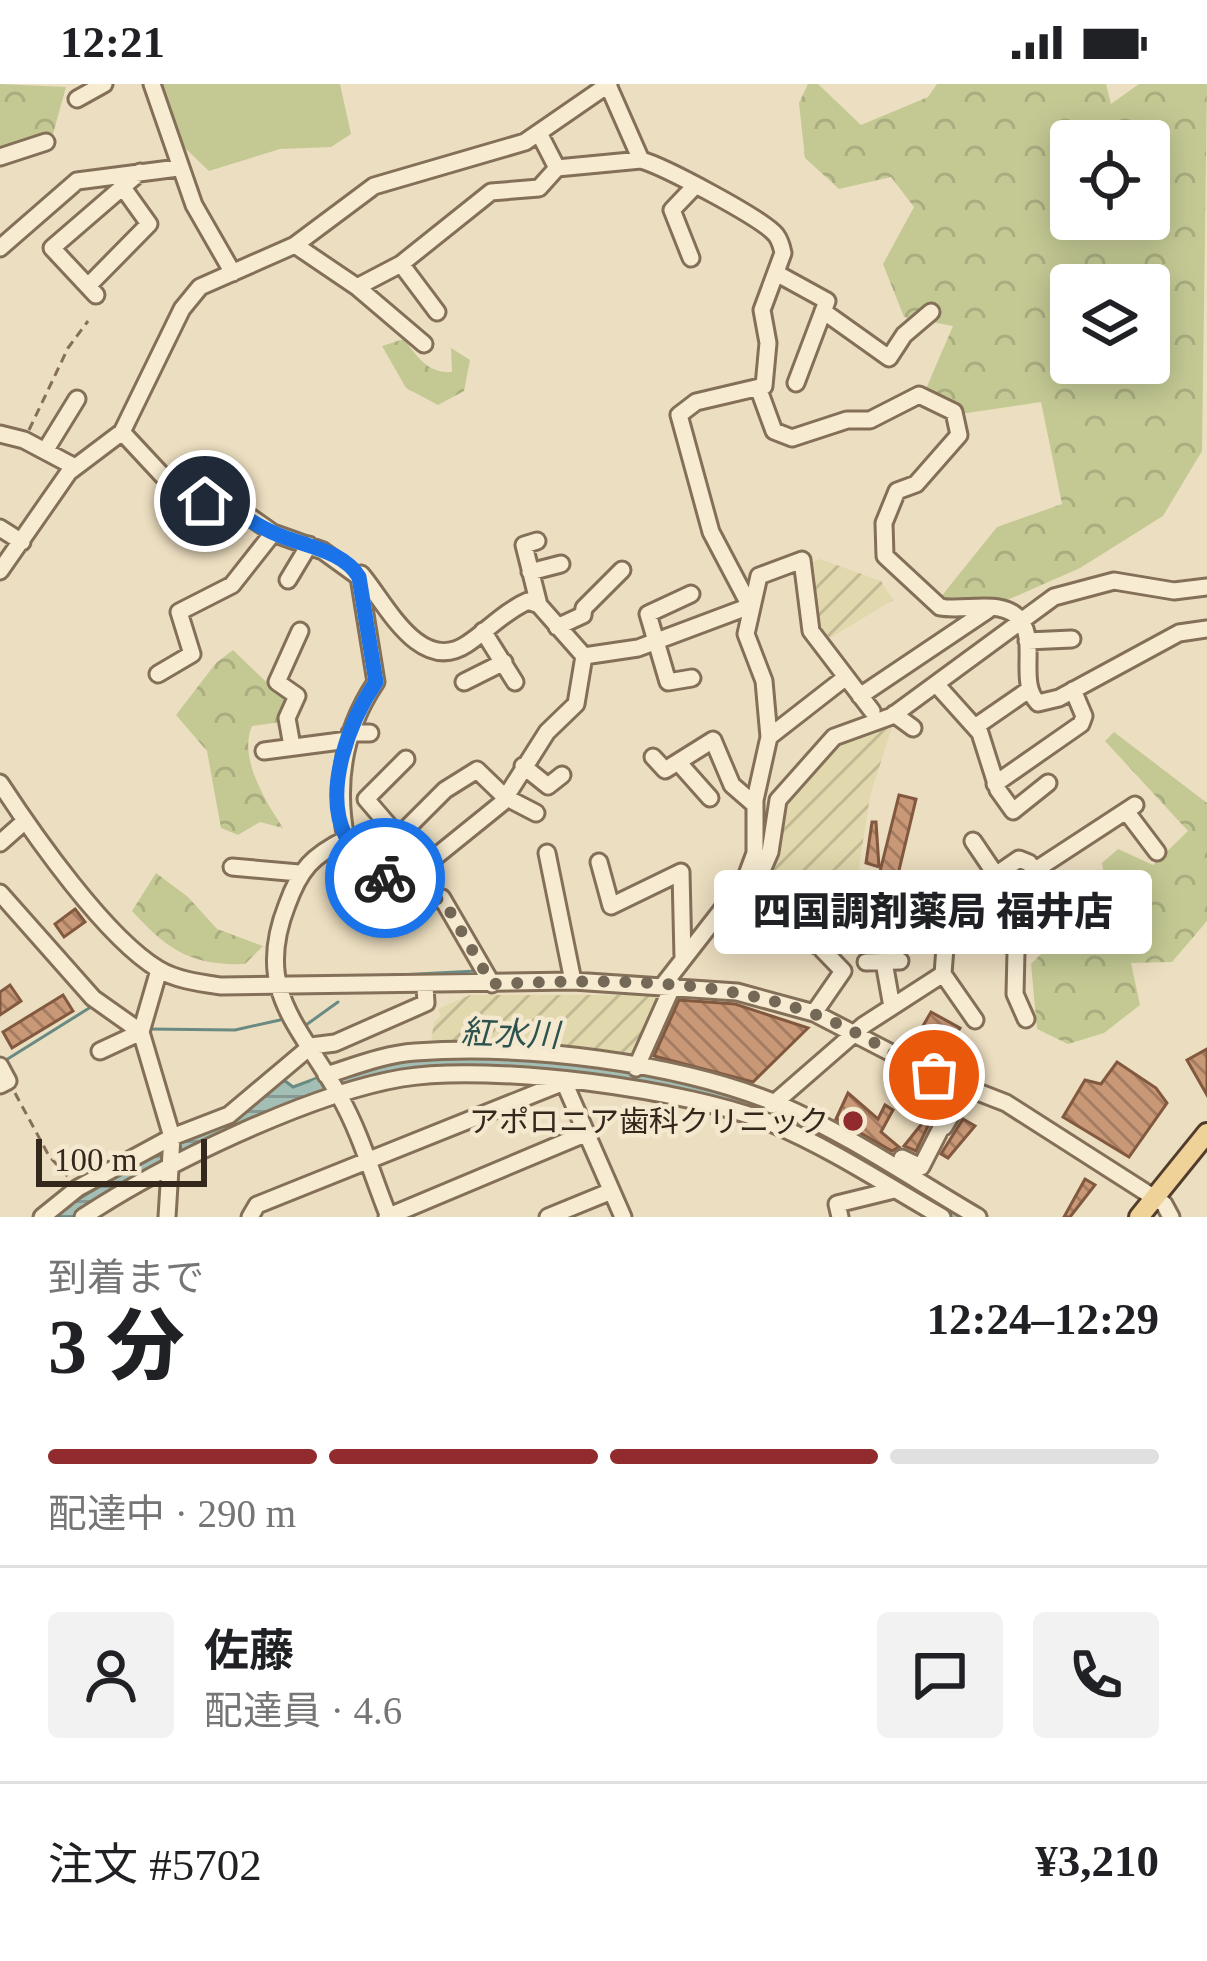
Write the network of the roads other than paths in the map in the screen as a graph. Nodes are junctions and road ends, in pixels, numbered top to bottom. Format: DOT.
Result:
graph roads {
  1 [pos="104,84"];
  2 [pos="152,84"];
  3 [pos="608,84"];
  4 [pos="77,99"];
  5 [pos="539,133"];
  6 [pos="46,142"];
  7 [pos="0,157"];
  8 [pos="641,160"];
  9 [pos="178,168"];
  10 [pos="557,168"];
  11 [pos="140,172"];
  12 [pos="693,188"];
  13 [pos="124,189"];
  14 [pos="0,217"];
  15 [pos="16,231"];
  16 [pos="295,245"];
  17 [pos="0,248"];
  18 [pos="691,258"];
  19 [pos="401,264"];
  20 [pos="233,272"];
  21 [pos="776,273"];
  22 [pos="357,287"];
  23 [pos="824,311"];
  24 [pos="436,312"];
  25 [pos="931,312"];
  26 [pos="424,344"];
  27 [pos="796,383"];
  28 [pos="759,390"];
  29 [pos="77,399"];
  30 [pos="122,432"];
  31 [pos="0,434"];
  32 [pos="45,451"];
  33 [pos="75,467"];
  34 [pos="0,528"];
  35 [pos="273,533"];
  36 [pos="537,541"];
  37 [pos="22,542"];
  38 [pos="309,545"];
  39 [pos="561,563"];
  40 [pos="355,569"];
  41 [pos="0,571"];
  42 [pos="622,571"];
  43 [pos="530,572"];
  44 [pos="288,580"];
  45 [pos="1207,587"];
  46 [pos="691,594"];
  47 [pos="539,604"];
  48 [pos="750,606"];
  49 [pos="990,608"];
  50 [pos="557,627"];
  51 [pos="1207,629"];
  52 [pos="483,631"];
  53 [pos="300,632"];
  54 [pos="1025,633"];
  55 [pos="659,639"];
  56 [pos="1072,639"];
  57 [pos="584,656"];
  58 [pos="504,662"];
  59 [pos="158,674"];
  60 [pos="846,677"];
  61 [pos="692,678"];
  62 [pos="464,682"];
  63 [pos="514,682"];
  64 [pos="936,684"];
  65 [pos="1030,689"];
  66 [pos="1073,690"];
  67 [pos="860,696"];
  68 [pos="872,712"];
  69 [pos="894,714"];
  70 [pos="975,727"];
  71 [pos="913,728"];
  72 [pos="370,733"];
  73 [pos="349,736"];
  74 [pos="770,737"];
  75 [pos="292,746"];
  76 [pos="264,751"];
  77 [pos="653,757"];
  78 [pos="406,759"];
  79 [pos="678,762"];
  80 [pos="524,766"];
  81 [pos="562,775"];
  82 [pos="0,783"];
  83 [pos="1048,783"];
  84 [pos="995,784"];
  85 [pos="505,797"];
  86 [pos="710,798"];
  87 [pos="755,806"];
  88 [pos="536,813"];
  89 [pos="25,821"];
  90 [pos="399,836"];
  91 [pos="346,839"];
  92 [pos="973,842"];
  93 [pos="0,843"];
  94 [pos="1157,852"];
  95 [pos="547,853"];
  96 [pos="366,856"];
  97 [pos="599,862"];
  98 [pos="232,867"];
  99 [pos="1034,871"];
  100 [pos="299,873"];
  101 [pos="996,875"];
  102 [pos="403,884"];
  103 [pos="924,889"];
  104 [pos="975,890"];
  105 [pos="0,893"];
  106 [pos="846,908"];
  107 [pos="948,908"];
  108 [pos="1070,923"];
  109 [pos="818,946"];
  110 [pos="683,958"];
  111 [pos="866,962"];
  112 [pos="159,970"];
  113 [pos="943,974"];
  114 [pos="573,981"];
  115 [pos="492,984"];
  116 [pos="669,985"];
  117 [pos="278,986"];
  118 [pos="425,986"];
  119 [pos="892,1007"];
  120 [pos="814,1013"];
  121 [pos="1026,1019"];
  122 [pos="975,1020"];
  123 [pos="141,1032"];
  124 [pos="855,1033"];
  125 [pos="310,1046"];
  126 [pos="100,1051"];
  127 [pos="636,1068"];
  128 [pos="326,1076"];
  129 [pos="564,1082"];
  130 [pos="338,1095"];
  131 [pos="960,1100"];
  132 [pos="769,1112"];
  133 [pos="587,1133"];
  134 [pos="1207,1133"];
  135 [pos="172,1139"];
  136 [pos="902,1158"];
  137 [pos="366,1161"];
  138 [pos="173,1164"];
  139 [pos="894,1190"];
  140 [pos="609,1192"];
  141 [pos="1154,1198"];
  142 [pos="834,1209"];
  143 [pos="42,1217"];
  144 [pos="83,1217"];
  145 [pos="167,1217"];
  146 [pos="250,1217"];
  147 [pos="388,1217"];
  148 [pos="548,1217"];
  149 [pos="623,1217"];
  150 [pos="942,1217"];
  151 [pos="978,1217"];
  152 [pos="1138,1217"];
  153 [pos="1171,1217"];
  1 -- 4 [label="street"];
  2 -- 9 [label="street"];
  3 -- 5 [label="street"];
  3 -- 8 [label="street"];
  5 -- 10 [label="street"];
  5 -- 16 [label="street"];
  6 -- 7 [label="street"];
  8 -- 10 [label="street"];
  8 -- 12 [label="street"];
  9 -- 11 [label="street"];
  9 -- 20 [label="street"];
  10 -- 19 [label="street"];
  11 -- 13 [label="street"];
  11 -- 15 [label="street"];
  12 -- 18 [label="street"];
  12 -- 21 [label="street"];
  13 -- 13 [label="street"];
  14 -- 15 [label="street"];
  15 -- 17 [label="street"];
  16 -- 20 [label="street"];
  16 -- 22 [label="street"];
  19 -- 22 [label="street"];
  19 -- 24 [label="street"];
  20 -- 30 [label="street"];
  21 -- 23 [label="street"];
  21 -- 28 [label="street"];
  22 -- 26 [label="street"];
  23 -- 25 [label="street"];
  23 -- 27 [label="street"];
  28 -- 48 [label="street"];
  28 -- 49 [label="street"];
  29 -- 32 [label="street"];
  30 -- 33 [label="street"];
  30 -- 35 [label="street"];
  31 -- 32 [label="street"];
  32 -- 33 [label="street"];
  33 -- 37 [label="street"];
  34 -- 37 [label="street"];
  35 -- 38 [label="street"];
  35 -- 59 [label="street"];
  36 -- 43 [label="street"];
  37 -- 41 [label="street"];
  38 -- 40 [label="street"];
  38 -- 44 [label="street"];
  39 -- 43 [label="street"];
  40 -- 52 [label="street"];
  40 -- 73 [label="street"];
  42 -- 50 [label="street"];
  43 -- 47 [label="street"];
  45 -- 54 [label="street"];
  46 -- 55 [label="street"];
  47 -- 50 [label="street"];
  47 -- 52 [label="street"];
  48 -- 55 [label="street"];
  48 -- 60 [label="street"];
  48 -- 74 [label="street"];
  49 -- 54 [label="street"];
  49 -- 67 [label="street"];
  50 -- 57 [label="street"];
  51 -- 66 [label="street"];
  52 -- 58 [label="street"];
  53 -- 75 [label="street"];
  54 -- 56 [label="street"];
  54 -- 64 [label="street"];
  54 -- 65 [label="street"];
  55 -- 57 [label="street"];
  55 -- 61 [label="street"];
  57 -- 80 [label="street"];
  58 -- 62 [label="street"];
  58 -- 63 [label="street"];
  60 -- 67 [label="street"];
  60 -- 74 [label="street"];
  64 -- 69 [label="street"];
  64 -- 70 [label="street"];
  65 -- 66 [label="street"];
  65 -- 70 [label="street"];
  66 -- 84 [label="street"];
  67 -- 68 [label="street"];
  69 -- 71 [label="street"];
  69 -- 109 [label="street"];
  70 -- 84 [label="street"];
  72 -- 73 [label="street"];
  73 -- 75 [label="street"];
  73 -- 91 [label="street"];
  74 -- 87 [label="street"];
  75 -- 76 [label="street"];
  77 -- 79 [label="street"];
  78 -- 90 [label="street"];
  79 -- 86 [label="street"];
  79 -- 87 [label="street"];
  80 -- 81 [label="street"];
  80 -- 85 [label="street"];
  82 -- 89 [label="street"];
  83 -- 84 [label="street"];
  85 -- 88 [label="street"];
  85 -- 90 [label="street"];
  85 -- 102 [label="street"];
  87 -- 110 [label="street"];
  89 -- 93 [label="street"];
  89 -- 112 [label="street"];
  90 -- 96 [label="street"];
  91 -- 96 [label="street"];
  91 -- 100 [label="street"];
  92 -- 101 [label="street"];
  94 -- 99 [label="street"];
  95 -- 114 [label="street"];
  96 -- 102 [label="street"];
  97 -- 110 [label="street"];
  98 -- 100 [label="street"];
  99 -- 101 [label="street"];
  99 -- 108 [label="street"];
  100 -- 117 [label="street"];
  101 -- 104 [label="street"];
  102 -- 115 [label="street"];
  103 -- 107 [label="street"];
  104 -- 107 [label="street"];
  104 -- 121 [label="street"];
  105 -- 123 [label="street"];
  106 -- 109 [label="street"];
  107 -- 113 [label="street"];
  109 -- 120 [label="street"];
  110 -- 116 [label="street"];
  111 -- 119 [label="street"];
  112 -- 117 [label="street"];
  112 -- 123 [label="street"];
  113 -- 119 [label="street"];
  113 -- 122 [label="street"];
  114 -- 115 [label="street"];
  114 -- 116 [label="street"];
  115 -- 118 [label="street"];
  116 -- 120 [label="street"];
  116 -- 127 [label="street"];
  117 -- 118 [label="street"];
  117 -- 125 [label="street"];
  118 -- 125 [label="street"];
  119 -- 124 [label="street"];
  120 -- 124 [label="street"];
  123 -- 126 [label="street"];
  123 -- 135 [label="street"];
  124 -- 132 [label="street"];
  124 -- 141 [label="street"];
  125 -- 128 [label="street"];
  125 -- 135 [label="street"];
  127 -- 128 [label="street"];
  127 -- 132 [label="street"];
  128 -- 130 [label="street"];
  129 -- 130 [label="street"];
  129 -- 132 [label="street"];
  129 -- 133 [label="street"];
  129 -- 137 [label="street"];
  130 -- 137 [label="street"];
  130 -- 138 [label="street"];
  131 -- 136 [label="street"];
  132 -- 139 [label="street"];
  132 -- 151 [label="street"];
  133 -- 140 [label="street"];
  133 -- 147 [label="street"];
  134 -- 141 [label="main road"];
  135 -- 138 [label="street"];
  135 -- 143 [label="street"];
  137 -- 146 [label="street"];
  137 -- 147 [label="street"];
  138 -- 144 [label="street"];
  138 -- 145 [label="street"];
  139 -- 142 [label="street"];
  139 -- 150 [label="street"];
  140 -- 148 [label="street"];
  140 -- 149 [label="street"];
  141 -- 152 [label="main road"];
  141 -- 153 [label="street"];
}
